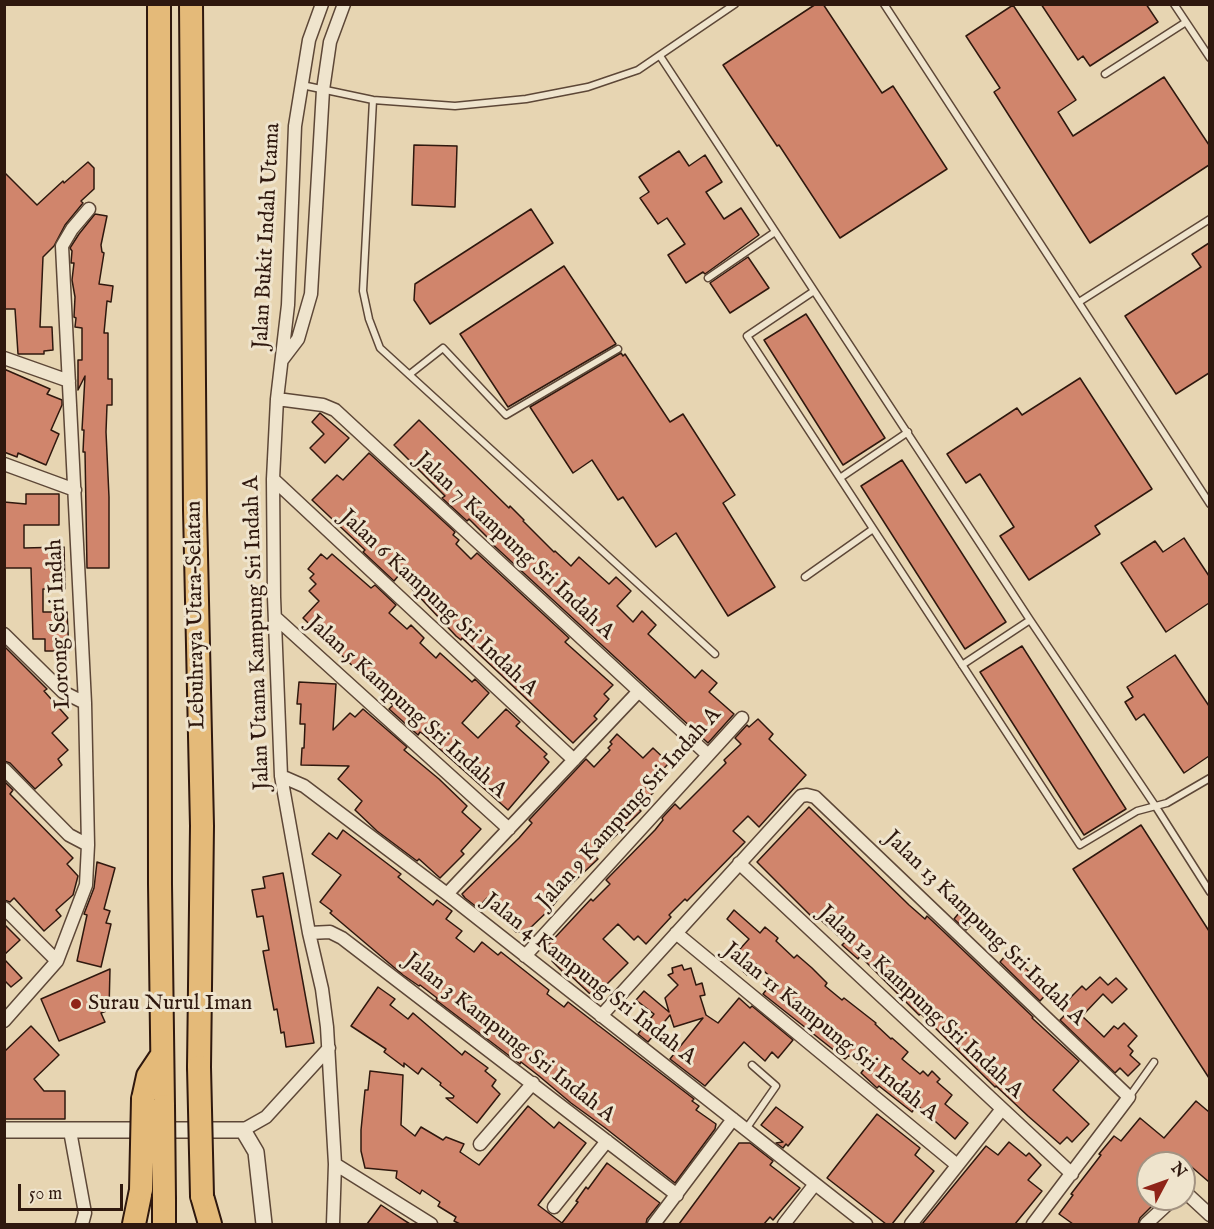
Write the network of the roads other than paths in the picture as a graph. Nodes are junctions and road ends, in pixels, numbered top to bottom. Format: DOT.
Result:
graph roads {
  1 [pos="159,4"];
  2 [pos="191,4"];
  3 [pos="322,4"];
  4 [pos="344,4"];
  5 [pos="735,4"];
  6 [pos="884,4"];
  7 [pos="1174,4"];
  8 [pos="1186,22"];
  9 [pos="660,56"];
  10 [pos="1209,58"];
  11 [pos="1105,74"];
  12 [pos="302,85"];
  13 [pos="323,90"];
  14 [pos="372,100"];
  15 [pos="89,209"];
  16 [pos="1209,219"];
  17 [pos="775,232"];
  18 [pos="708,278"];
  19 [pos="814,291"];
  20 [pos="1079,302"];
  21 [pos="618,349"];
  22 [pos="4,358"];
  23 [pos="281,361"];
  24 [pos="410,374"];
  25 [pos="69,381"];
  26 [pos="277,399"];
  27 [pos="908,432"];
  28 [pos="4,464"];
  29 [pos="273,478"];
  30 [pos="840,478"];
  31 [pos="75,490"];
  32 [pos="1209,504"];
  33 [pos="873,529"];
  34 [pos="805,577"];
  35 [pos="276,618"];
  36 [pos="1030,620"];
  37 [pos="4,634"];
  38 [pos="715,654"];
  39 [pos="962,665"];
  40 [pos="639,691"];
  41 [pos="85,703"];
  42 [pos="742,718"];
  43 [pos="708,755"];
  44 [pos="574,760"];
  45 [pos="4,770"];
  46 [pos="281,776"];
  47 [pos="1209,778"];
  48 [pos="1156,807"];
  49 [pos="509,829"];
  50 [pos="88,844"];
  51 [pos="739,864"];
  52 [pos="1209,892"];
  53 [pos="447,894"];
  54 [pos="4,908"];
  55 [pos="309,933"];
  56 [pos="676,933"];
  57 [pos="525,956"];
  58 [pos="57,961"];
  59 [pos="601,1016"];
  60 [pos="4,1022"];
  61 [pos="329,1048"];
  62 [pos="1154,1062"];
  63 [pos="752,1065"];
  64 [pos="533,1083"];
  65 [pos="1130,1096"];
  66 [pos="153,1103"];
  67 [pos="1002,1109"];
  68 [pos="733,1119"];
  69 [pos="746,1129"];
  70 [pos="4,1130"];
  71 [pos="243,1130"];
  72 [pos="70,1131"];
  73 [pos="607,1141"];
  74 [pos="480,1144"];
  75 [pos="336,1164"];
  76 [pos="957,1165"];
  77 [pos="1072,1174"];
  78 [pos="816,1184"];
  79 [pos="676,1195"];
  80 [pos="202,1196"];
  81 [pos="1196,1203"];
  82 [pos="554,1207"];
  83 [pos="1160,1211"];
  84 [pos="1209,1215"];
  85 [pos="82,1224"];
  86 [pos="134,1224"];
  87 [pos="164,1224"];
  88 [pos="202,1224"];
  89 [pos="210,1224"];
  90 [pos="264,1224"];
  91 [pos="333,1224"];
  92 [pos="431,1224"];
  93 [pos="654,1224"];
  94 [pos="784,1224"];
  95 [pos="866,1224"];
  96 [pos="911,1224"];
  97 [pos="1034,1224"];
  98 [pos="1146,1224"];
  1 -- 66 [label="highway, Lebuhraya Utara–Selatan"];
  2 -- 80 [label="highway, Lebuhraya Utara–Selatan, bridge"];
  3 -- 12 [label="street, Jalan Bukit Indah Utama"];
  4 -- 13 [label="street, Jalan Bukit Indah Utama"];
  5 -- 9 [label="lane"];
  6 -- 20 [label="lane"];
  7 -- 8 [label="lane"];
  8 -- 10 [label="lane"];
  8 -- 11 [label="lane"];
  9 -- 14 [label="lane"];
  9 -- 17 [label="lane"];
  12 -- 13 [label="lane"];
  12 -- 23 [label="street, Jalan Bukit Indah Utama"];
  13 -- 14 [label="lane"];
  13 -- 23 [label="street, Jalan Bukit Indah Utama"];
  14 -- 24 [label="lane"];
  15 -- 25 [label="street, Lorong Seri Indah"];
  16 -- 20 [label="lane"];
  17 -- 18 [label="lane"];
  17 -- 19 [label="lane"];
  19 -- 27 [label="lane"];
  19 -- 30 [label="lane"];
  20 -- 32 [label="lane"];
  21 -- 24 [label="lane"];
  22 -- 25 [label="street"];
  23 -- 26 [label="street, Jalan Utama Kampung Sri Indah A"];
  24 -- 38 [label="lane"];
  25 -- 31 [label="street, Lorong Seri Indah"];
  26 -- 29 [label="street, Jalan Utama Kampung Sri Indah A"];
  26 -- 40 [label="street, Jalan 7 Kampung Sri Indah A"];
  27 -- 30 [label="lane"];
  27 -- 36 [label="lane"];
  28 -- 31 [label="street"];
  29 -- 35 [label="street, Jalan Utama Kampung Sri Indah A"];
  29 -- 44 [label="street, Jalan 6 Kampung Sri Indah A"];
  30 -- 33 [label="lane"];
  31 -- 41 [label="street, Lorong Seri Indah"];
  33 -- 34 [label="lane"];
  33 -- 39 [label="lane"];
  35 -- 46 [label="street, Jalan Utama Kampung Sri Indah A"];
  35 -- 49 [label="street, Jalan 5 Kampung Sri Indah A"];
  36 -- 39 [label="lane"];
  36 -- 48 [label="lane"];
  37 -- 41 [label="street"];
  39 -- 48 [label="lane"];
  40 -- 43 [label="street, Jalan 7 Kampung Sri Indah A"];
  40 -- 44 [label="street"];
  41 -- 50 [label="street, Lorong Seri Indah"];
  42 -- 43 [label="street, Jalan 9 Kampung Sri Indah A"];
  43 -- 57 [label="street, Jalan 9 Kampung Sri Indah A"];
  44 -- 49 [label="street"];
  45 -- 50 [label="street"];
  46 -- 53 [label="street, Jalan 4 Kampung Sri Indah A"];
  46 -- 55 [label="street, Jalan Utama Kampung Sri Indah A"];
  47 -- 48 [label="lane"];
  48 -- 52 [label="lane"];
  49 -- 53 [label="street"];
  50 -- 58 [label="street, Lorong Seri Indah"];
  51 -- 56 [label="street"];
  51 -- 65 [label="street, Jalan 13 Kampung Sri Indah A"];
  51 -- 67 [label="street, Jalan 12 Kampung Sri Indah A"];
  53 -- 57 [label="street, Jalan 4 Kampung Sri Indah A"];
  54 -- 58 [label="street"];
  55 -- 61 [label="street, Jalan Utama Kampung Sri Indah A"];
  55 -- 64 [label="street, Jalan 3 Kampung Sri Indah A"];
  56 -- 59 [label="street"];
  56 -- 76 [label="street, Jalan 11 Kampung Sri Indah A"];
  57 -- 59 [label="street, Jalan 4 Kampung Sri Indah A"];
  58 -- 60 [label="street, Lorong Seri Indah"];
  59 -- 68 [label="street, Jalan 4 Kampung Sri Indah A"];
  61 -- 71 [label="street"];
  61 -- 75 [label="street, Jalan Utama Kampung Sri Indah A"];
  62 -- 65 [label="lane"];
  63 -- 69 [label="lane"];
  64 -- 73 [label="street, Jalan 3 Kampung Sri Indah A"];
  64 -- 74 [label="street"];
  65 -- 77 [label="street"];
  66 -- 86 [label="highway, bridge"];
  66 -- 87 [label="highway, bridge"];
  67 -- 76 [label="street"];
  67 -- 77 [label="street, Jalan 12 Kampung Sri Indah A"];
  68 -- 69 [label="street, Jalan 4 Kampung Sri Indah A"];
  68 -- 79 [label="street"];
  69 -- 78 [label="street, Jalan 4 Kampung Sri Indah A"];
  70 -- 72 [label="street"];
  71 -- 72 [label="street"];
  71 -- 90 [label="street"];
  72 -- 85 [label="street"];
  73 -- 79 [label="street, Jalan 3 Kampung Sri Indah A"];
  73 -- 82 [label="street"];
  75 -- 91 [label="street, Jalan Utama Kampung Sri Indah A"];
  75 -- 92 [label="street"];
  76 -- 96 [label="street"];
  77 -- 97 [label="street"];
  78 -- 94 [label="street"];
  78 -- 95 [label="street, Jalan 4 Kampung Sri Indah A"];
  79 -- 93 [label="street"];
  80 -- 88 [label="highway, Lebuhraya Utara–Selatan"];
  80 -- 89 [label="highway"];
  81 -- 84 [label="street"];
  83 -- 98 [label="street"];
}
